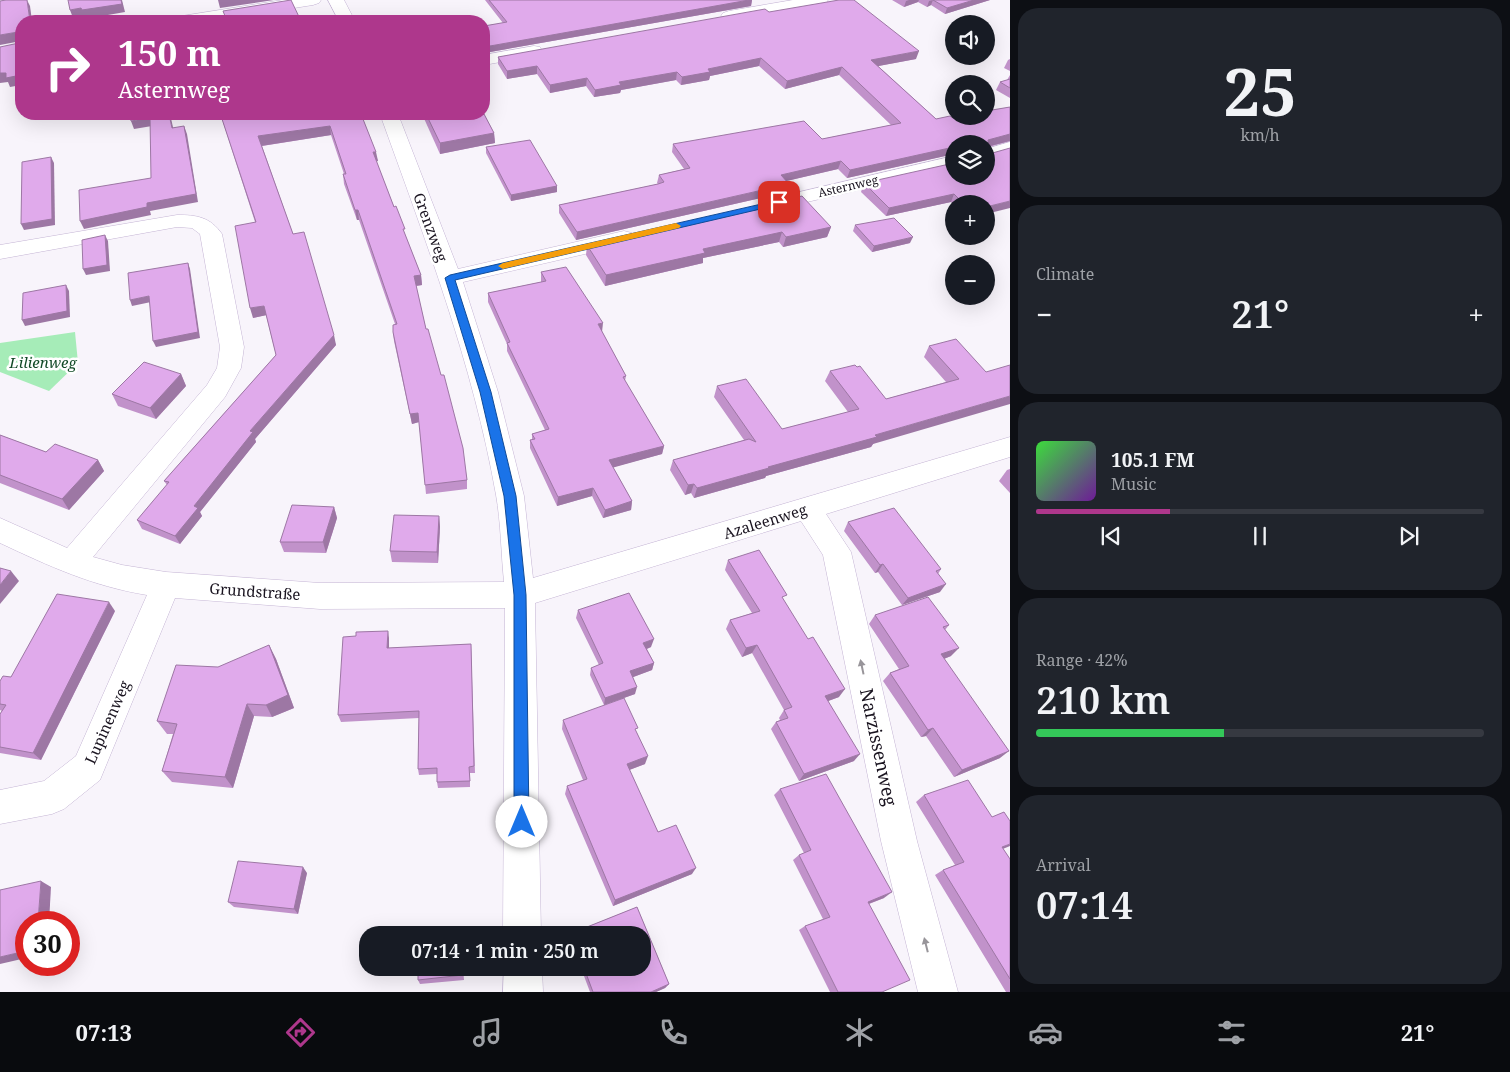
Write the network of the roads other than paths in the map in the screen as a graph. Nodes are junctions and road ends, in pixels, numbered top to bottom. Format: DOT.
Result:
graph roads {
  1 [pos="314,0"];
  2 [pos="336,0"];
  3 [pos="820,0"];
  4 [pos="220,15"];
  5 [pos="344,15"];
  6 [pos="714,19"];
  7 [pos="551,48"];
  8 [pos="490,59"];
  9 [pos="391,120"];
  10 [pos="1010,148"];
  11 [pos="995,152"];
  12 [pos="945,164"];
  13 [pos="750,209"];
  14 [pos="644,233"];
  15 [pos="0,252"];
  16 [pos="450,278"];
  17 [pos="1010,447"];
  18 [pos="807,508"];
  19 [pos="0,530"];
  20 [pos="71,563"];
  21 [pos="166,585"];
  22 [pos="520,595"];
  23 [pos="0,807"];
  24 [pos="522,926"];
  25 [pos="523,976"];
  26 [pos="523,992"];
  27 [pos="938,992"];
  1 -- 4 [label="street"];
  2 -- 5 [label="street"];
  3 -- 6 [label="street"];
  7 -- 8 [label="street"];
  9 -- 16 [label="street, Grenzweg"];
  10 -- 11 [label="street"];
  12 -- 13 [label="street, Asternweg"];
  14 -- 16 [label="street"];
  15 -- 20 [label="street"];
  16 -- 22 [label="street, Grenzweg"];
  17 -- 18 [label="street, Azaleenweg"];
  18 -- 22 [label="street, Azaleenweg"];
  27 -- 18 [label="street, Narzissenweg, one-way"];
  19 -- 20 [label="street, Grundstraße"];
  20 -- 21 [label="street, Grundstraße"];
  21 -- 22 [label="street, Grundstraße"];
  21 -- 23 [label="street, Lupinenweg"];
  22 -- 24 [label="street, Grenzweg"];
  25 -- 26 [label="street"];
}
